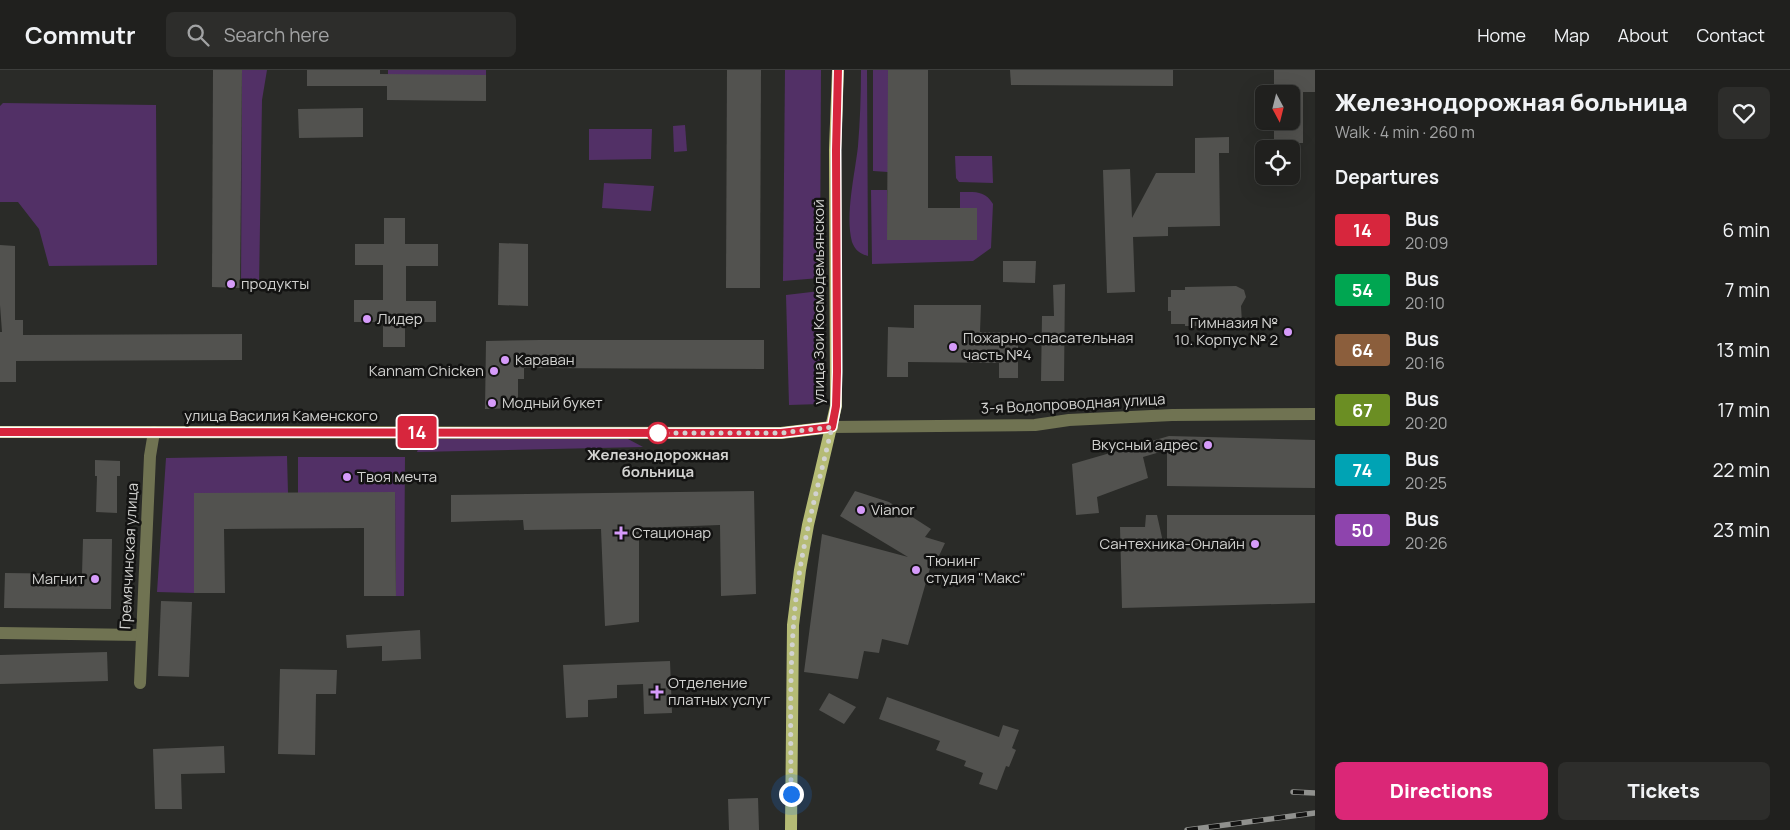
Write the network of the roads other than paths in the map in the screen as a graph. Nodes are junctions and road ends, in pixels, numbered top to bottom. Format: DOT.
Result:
graph roads {
  1 [pos="838,70"];
  2 [pos="1315,414"];
  3 [pos="832,427"];
  4 [pos="0,432"];
  5 [pos="154,432"];
  6 [pos="0,633"];
  7 [pos="141,635"];
  8 [pos="140,683"];
  9 [pos="791,830"];
  1 -- 3 [label="main road, улица Зои Космодемьянской"];
  2 -- 3 [label="street, 3-я Водопроводная улица"];
  3 -- 5 [label="main road, улица Василия Каменского"];
  3 -- 9 [label="main road, улица Зои Космодемьянской"];
  4 -- 5 [label="main road, улица Василия Каменского"];
  5 -- 7 [label="street, Гремячинская улица"];
  6 -- 7 [label="street"];
  7 -- 8 [label="street, Гремячинская улица"];
}
